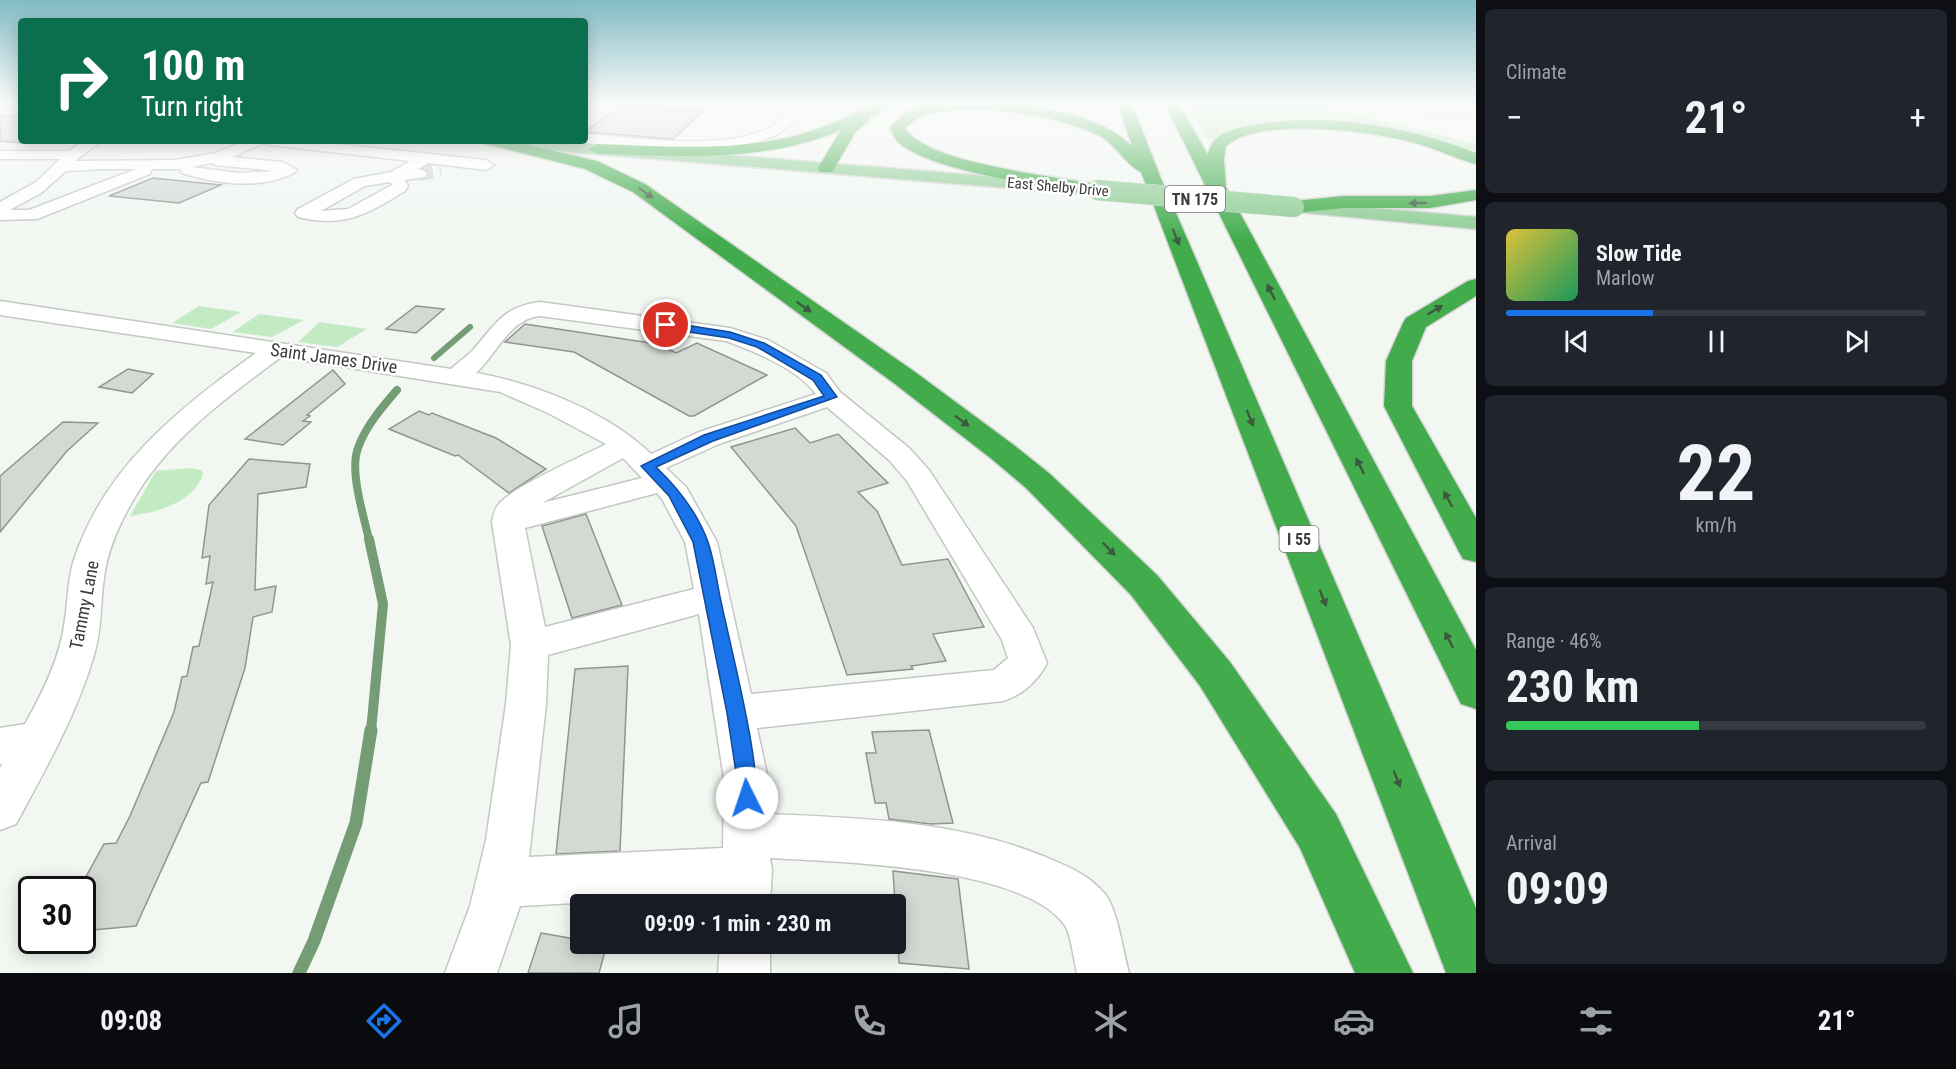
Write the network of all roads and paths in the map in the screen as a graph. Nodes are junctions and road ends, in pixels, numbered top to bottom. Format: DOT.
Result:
graph roads {
  1 [pos="82,149"];
  2 [pos="236,149"];
  3 [pos="348,149"];
  4 [pos="644,149"];
  5 [pos="705,149"];
  6 [pos="723,149"];
  7 [pos="835,149"];
  8 [pos="921,149"];
  9 [pos="1126,149"];
  10 [pos="1142,149"];
  11 [pos="1196,149"];
  12 [pos="1217,149"];
  13 [pos="1449,149"];
  14 [pos="489,153"];
  15 [pos="0,155"];
  16 [pos="428,158"];
  17 [pos="210,159"];
  18 [pos="1476,159"];
  19 [pos="66,161"];
  20 [pos="461,161"];
  21 [pos="175,165"];
  22 [pos="157,166"];
  23 [pos="826,168"];
  24 [pos="441,170"];
  25 [pos="419,174"];
  26 [pos="1152,176"];
  27 [pos="395,177"];
  28 [pos="1217,188"];
  29 [pos="1097,190"];
  30 [pos="1476,195"];
  31 [pos="1294,207"];
  32 [pos="0,208"];
  33 [pos="0,215"];
  34 [pos="1476,223"];
  35 [pos="1476,286"];
  36 [pos="0,308"];
  37 [pos="29,312"];
  38 [pos="0,326"];
  39 [pos="275,350"];
  40 [pos="458,376"];
  41 [pos="831,397"];
  42 [pos="646,464"];
  43 [pos="508,522"];
  44 [pos="1476,550"];
  45 [pos="713,597"];
  46 [pos="531,645"];
  47 [pos="1476,692"];
  48 [pos="736,713"];
  49 [pos="18,743"];
  50 [pos="0,809"];
  51 [pos="747,870"];
  52 [pos="500,883"];
  53 [pos="745,954"];
  54 [pos="471,973"];
  55 [pos="744,973"];
  56 [pos="1103,973"];
  57 [pos="1384,973"];
  58 [pos="1476,973"];
  1 -- 19 [label="street"];
  2 -- 17 [label="street"];
  3 -- 16 [label="street"];
  4 -- 23 [label="main road, East Shelby Drive / TN 175"];
  5 -- 6 [label="highway"];
  7 -- 23 [label="highway"];
  8 -- 29 [label="highway"];
  9 -- 26 [label="highway"];
  10 -- 26 [label="highway, I 55"];
  11 -- 28 [label="highway"];
  12 -- 28 [label="highway"];
  13 -- 18 [label="highway"];
  14 -- 20 [label="street"];
  14 -- 57 [label="highway, one-way"];
  15 -- 19 [label="street"];
  16 -- 20 [label="street"];
  16 -- 27 [label="street"];
  17 -- 21 [label="street"];
  17 -- 21 [label="street"];
  19 -- 22 [label="street"];
  19 -- 32 [label="street"];
  20 -- 24 [label="street"];
  21 -- 22 [label="street"];
  22 -- 33 [label="street"];
  23 -- 29 [label="main road, East Shelby Drive / TN 175"];
  25 -- 27 [label="street"];
  26 -- 58 [label="highway, I 55, one-way"];
  27 -- 27 [label="street"];
  47 -- 28 [label="highway, one-way"];
  29 -- 31 [label="main road, East Shelby Drive / TN 175, bridge"];
  30 -- 31 [label="highway, one-way"];
  31 -- 34 [label="main road, East Shelby Drive / TN 175"];
  44 -- 35 [label="highway, one-way"];
  36 -- 37 [label="street, Saint James Drive"];
  37 -- 38 [label="street"];
  37 -- 39 [label="street, Saint James Drive"];
  39 -- 40 [label="street, Saint James Drive"];
  39 -- 49 [label="street, Tammy Lane"];
  40 -- 41 [label="street"];
  40 -- 42 [label="street, Saint James Drive"];
  41 -- 42 [label="street"];
  41 -- 48 [label="street"];
  42 -- 43 [label="street"];
  42 -- 43 [label="street"];
  42 -- 45 [label="street, Saint James Drive"];
  43 -- 46 [label="street"];
  45 -- 46 [label="street"];
  45 -- 48 [label="street, Saint James Drive"];
  46 -- 52 [label="street"];
  48 -- 51 [label="street, Saint James Drive"];
  49 -- 50 [label="street, Tammy Lane"];
  51 -- 52 [label="street"];
  51 -- 56 [label="street"];
  52 -- 54 [label="street"];
  53 -- 55 [label="street"];
}
